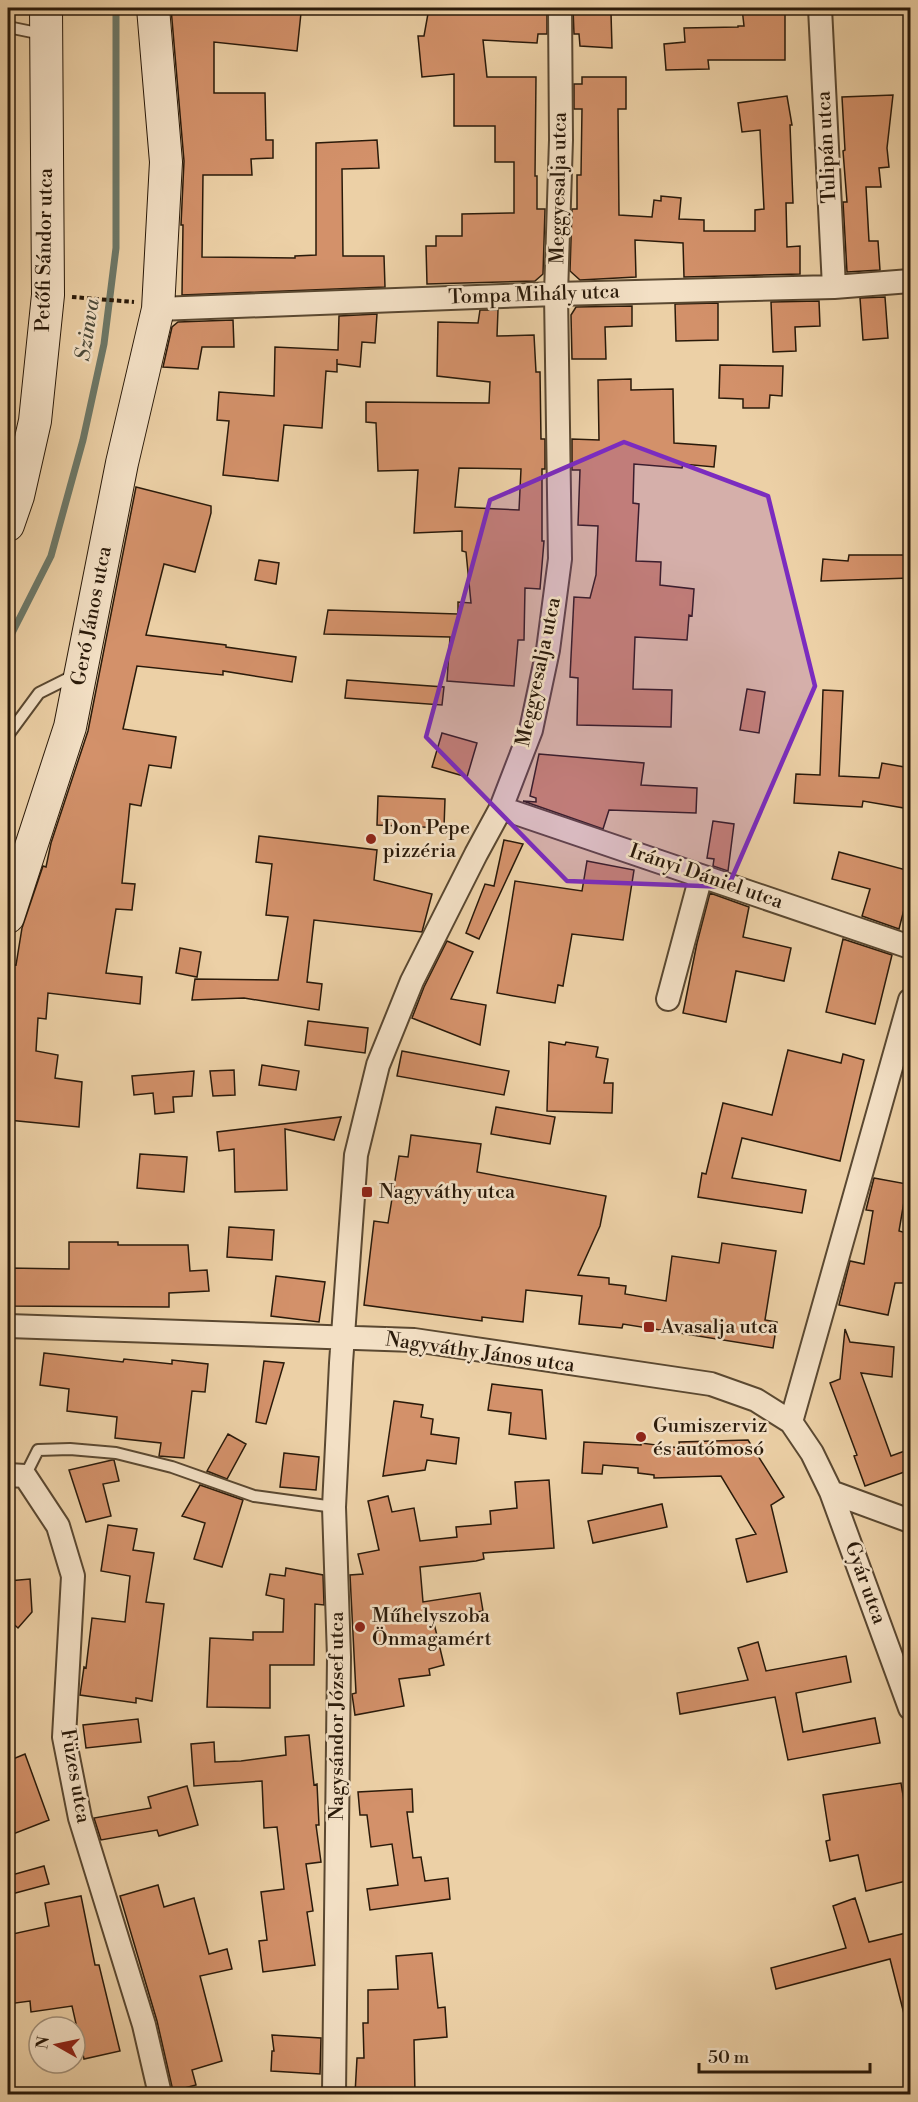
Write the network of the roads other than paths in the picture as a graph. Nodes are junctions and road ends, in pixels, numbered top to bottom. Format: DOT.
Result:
graph roads {
  1 [pos="153,8"];
  2 [pos="560,8"];
  3 [pos="820,8"];
  4 [pos="46,21"];
  5 [pos="8,27"];
  6 [pos="910,281"];
  7 [pos="834,287"];
  8 [pos="556,294"];
  9 [pos="147,305"];
  10 [pos="8,525"];
  11 [pos="81,673"];
  12 [pos="8,735"];
  13 [pos="501,808"];
  14 [pos="701,876"];
  15 [pos="8,917"];
  16 [pos="910,946"];
  17 [pos="668,999"];
  18 [pos="910,1000"];
  19 [pos="901,1069"];
  20 [pos="8,1326"];
  21 [pos="342,1338"];
  22 [pos="791,1422"];
  23 [pos="16,1475"];
  24 [pos="831,1491"];
  25 [pos="334,1507"];
  26 [pos="910,1521"];
  27 [pos="910,1708"];
  28 [pos="160,2094"];
  29 [pos="334,2094"];
  1 -- 9 [label="street"];
  2 -- 8 [label="street, Meggyesalja utca"];
  3 -- 7 [label="street, Tulipán utca"];
  4 -- 5 [label="lane"];
  4 -- 10 [label="street, Petőfi Sándor utca"];
  6 -- 7 [label="street, Tompa Mihály utca"];
  7 -- 8 [label="street, Tompa Mihály utca"];
  8 -- 9 [label="street, Tompa Mihály utca"];
  8 -- 13 [label="street, Meggyesalja utca"];
  9 -- 11 [label="street, Geró János utca"];
  11 -- 12 [label="lane"];
  11 -- 15 [label="street, Geró János utca"];
  13 -- 14 [label="street, Irányi Dániel utca"];
  13 -- 21 [label="street, Meggyesalja utca"];
  14 -- 16 [label="street, Irányi Dániel utca"];
  14 -- 17 [label="street"];
  18 -- 19 [label="street"];
  19 -- 22 [label="street"];
  20 -- 21 [label="street, Nagyváthy János utca"];
  21 -- 22 [label="street, Nagyváthy János utca"];
  21 -- 25 [label="street, Nagysándor József utca"];
  22 -- 24 [label="street, Nagyváthy János utca"];
  23 -- 25 [label="lane"];
  23 -- 28 [label="street, Füzes utca"];
  24 -- 26 [label="street"];
  24 -- 27 [label="street, Gyár utca"];
  25 -- 29 [label="street, Nagysándor József utca"];
}
